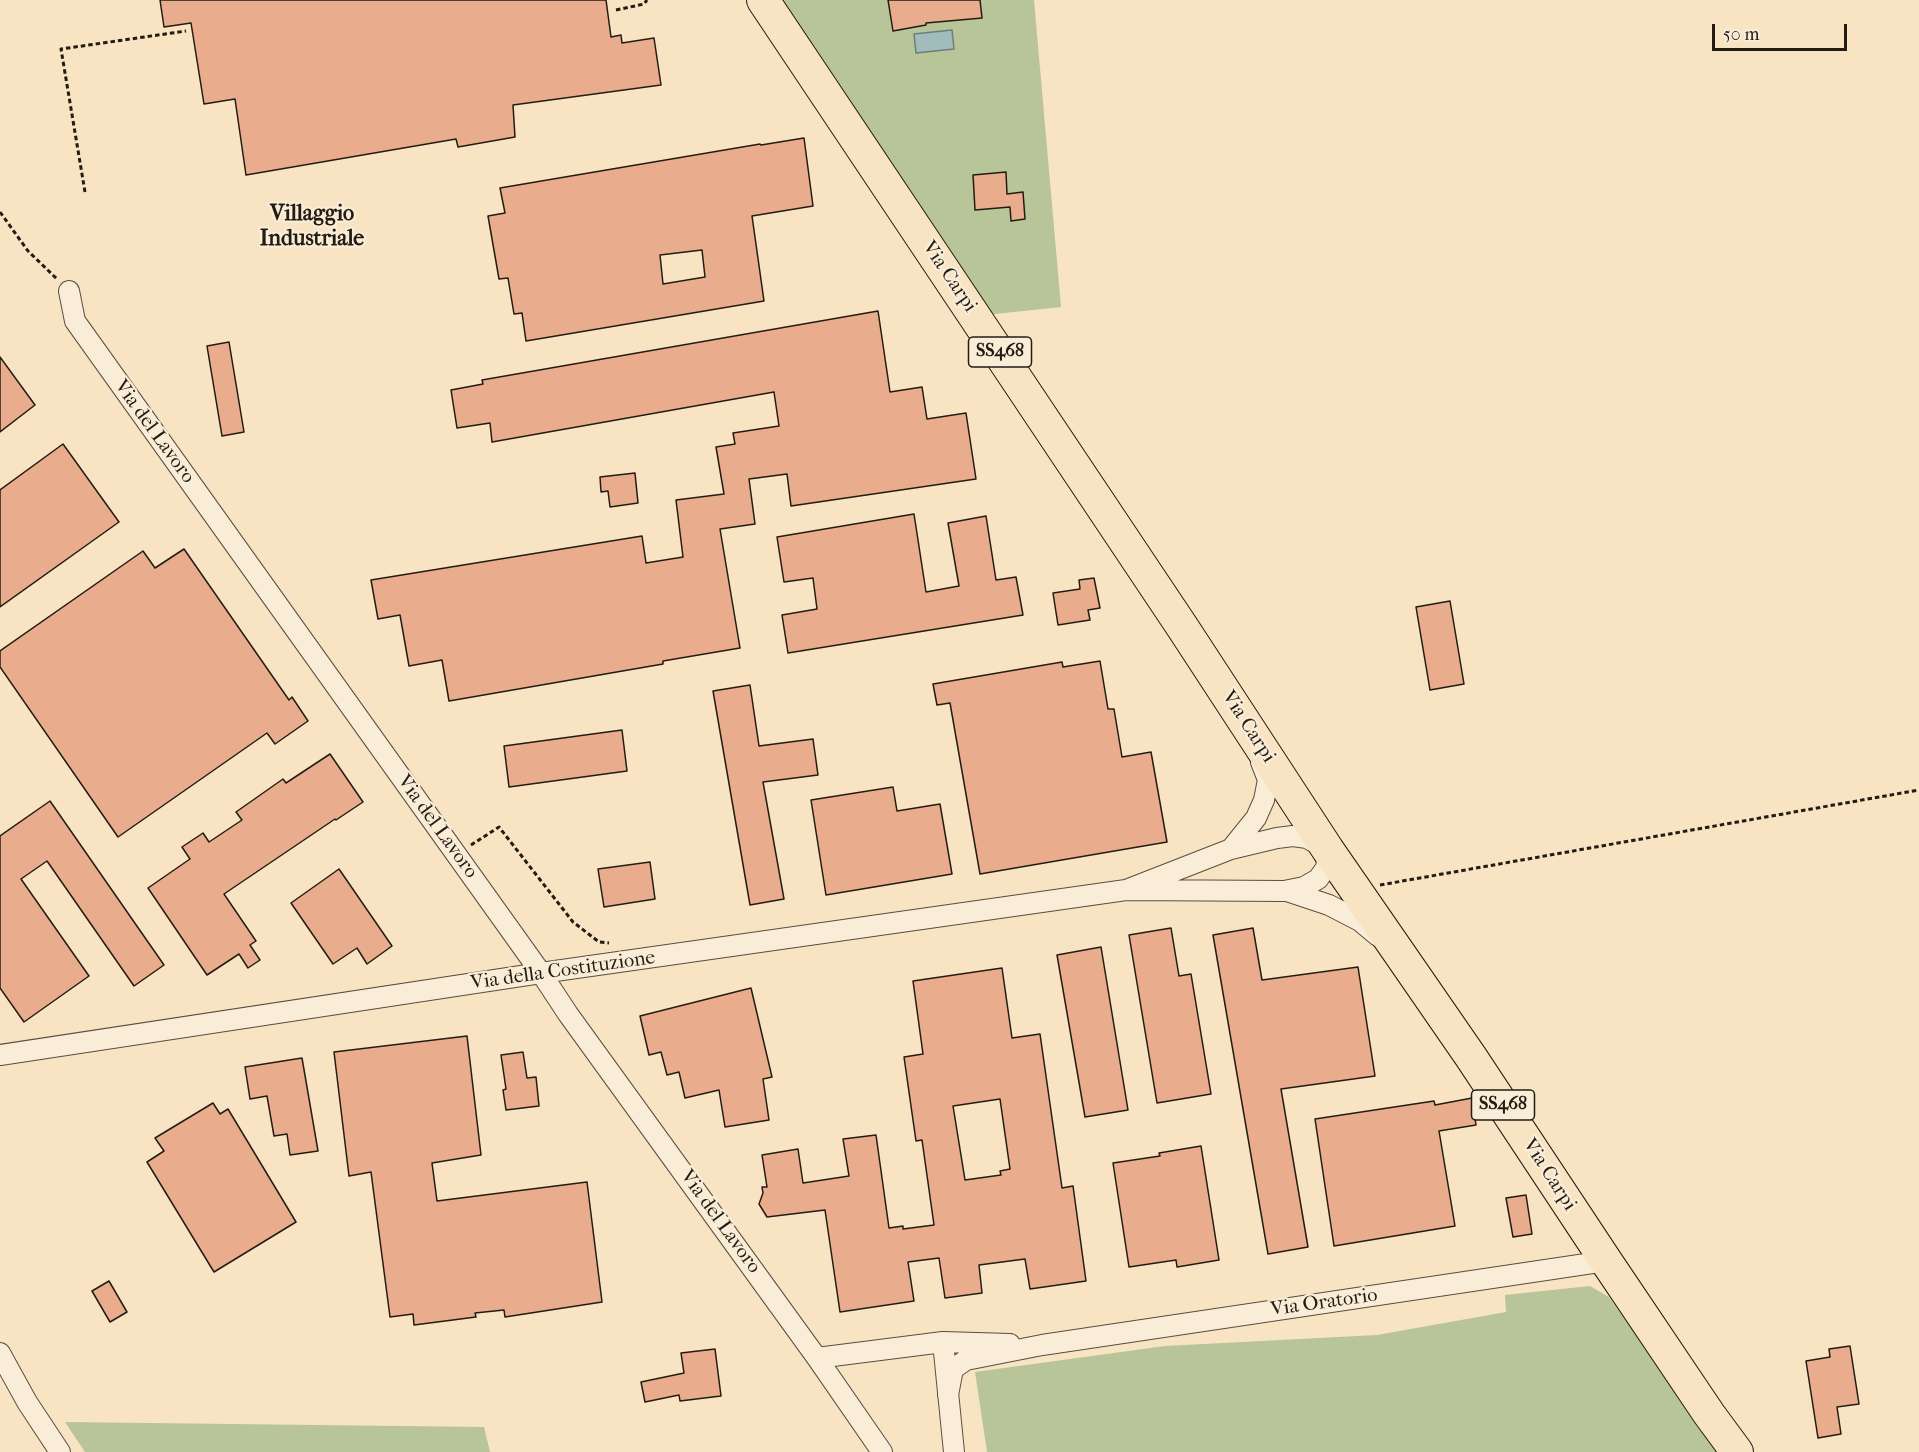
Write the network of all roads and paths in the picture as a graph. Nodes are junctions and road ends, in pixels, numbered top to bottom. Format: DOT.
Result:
graph roads {
  1 [pos="647,0"];
  2 [pos="763,0"];
  3 [pos="616,10"];
  4 [pos="186,31"];
  5 [pos="85,192"];
  6 [pos="0,212"];
  7 [pos="69,291"];
  8 [pos="1244,720"];
  9 [pos="1919,790"];
  10 [pos="468,847"];
  11 [pos="1231,849"];
  12 [pos="1328,850"];
  13 [pos="1126,890"];
  14 [pos="1355,890"];
  15 [pos="1284,891"];
  16 [pos="619,944"];
  17 [pos="1397,952"];
  18 [pos="541,974"];
  19 [pos="0,1055"];
  20 [pos="1606,1261"];
  21 [pos="943,1342"];
  22 [pos="1042,1345"];
  23 [pos="0,1353"];
  24 [pos="817,1358"];
  25 [pos="948,1395"];
  26 [pos="60,1452"];
  27 [pos="882,1452"];
  28 [pos="954,1452"];
  29 [pos="1737,1452"];
  1 -- 3 [label="path"];
  2 -- 8 [label="main road, Via Carpi / SS468"];
  4 -- 5 [label="path"];
  6 -- 7 [label="path"];
  7 -- 18 [label="street, Via del Lavoro"];
  8 -- 11 [label="street, Via della Costituzione"];
  8 -- 12 [label="main road, Via Carpi / SS468"];
  9 -- 14 [label="path"];
  10 -- 16 [label="path"];
  11 -- 12 [label="street, Via della Costituzione"];
  11 -- 13 [label="street, Via della Costituzione"];
  12 -- 14 [label="main road, Via Carpi / SS468"];
  12 -- 15 [label="street, Via della Costituzione"];
  13 -- 15 [label="street, Via della Costituzione"];
  13 -- 18 [label="street, Via della Costituzione"];
  14 -- 17 [label="main road, Via Carpi / SS468"];
  15 -- 17 [label="street, Via della Costituzione"];
  17 -- 20 [label="main road, Via Carpi / SS468"];
  18 -- 19 [label="street, Via della Costituzione"];
  18 -- 24 [label="street, Via del Lavoro"];
  20 -- 22 [label="street, Via Oratorio"];
  20 -- 29 [label="main road, Via Carpi / SS468"];
  21 -- 22 [label="street, Via Oratorio"];
  21 -- 24 [label="street, Via Oratorio"];
  21 -- 25 [label="street, Via Oratorio"];
  22 -- 25 [label="street, Via Oratorio"];
  23 -- 26 [label="street"];
  24 -- 27 [label="street"];
  25 -- 28 [label="street, Via Oratorio"];
}
